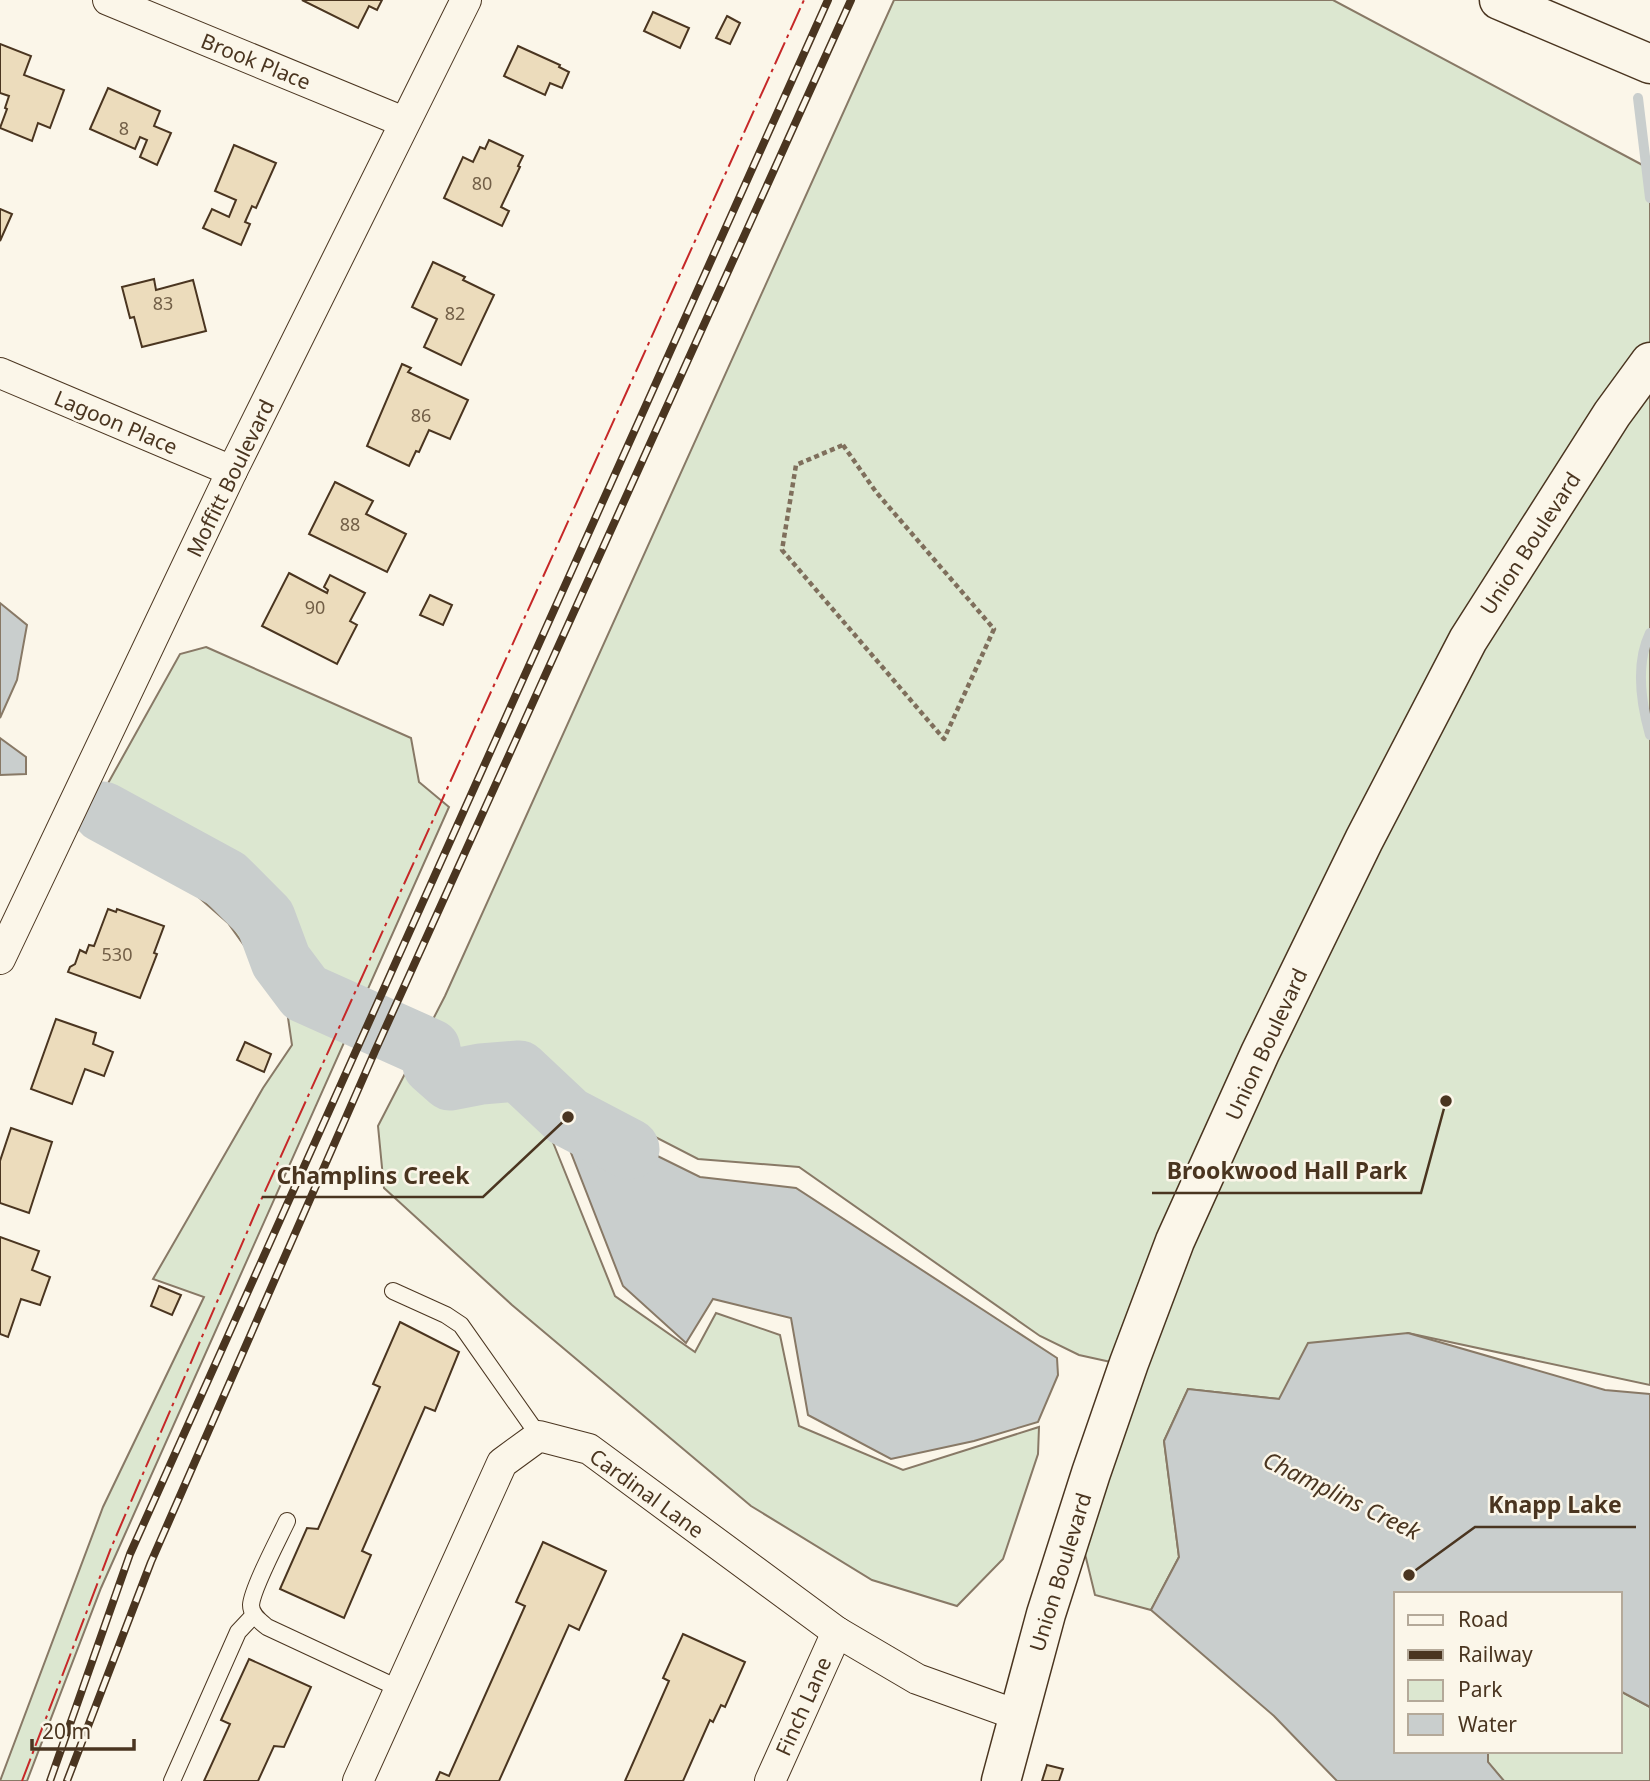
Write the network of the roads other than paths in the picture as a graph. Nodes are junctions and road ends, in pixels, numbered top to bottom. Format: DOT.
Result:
graph roads {
  1 [pos="108,0"];
  2 [pos="466,0"];
  3 [pos="1499,0"];
  4 [pos="1650,64"];
  5 [pos="404,122"];
  6 [pos="1650,362"];
  7 [pos="0,373"];
  8 [pos="232,471"];
  9 [pos="0,959"];
  10 [pos="393,1291"];
  11 [pos="539,1436"];
  12 [pos="287,1521"];
  13 [pos="254,1615"];
  14 [pos="837,1632"];
  15 [pos="400,1689"];
  16 [pos="1017,1715"];
  17 [pos="172,1781"];
  18 [pos="358,1781"];
  19 [pos="770,1781"];
  20 [pos="1001,1781"];
  1 -- 5 [label="street, Brook Place"];
  2 -- 5 [label="street, Moffitt Boulevard"];
  3 -- 4 [label="main road"];
  5 -- 8 [label="street, Moffitt Boulevard"];
  6 -- 16 [label="main road, Union Boulevard"];
  7 -- 8 [label="street, Lagoon Place"];
  8 -- 9 [label="street, Moffitt Boulevard"];
  10 -- 11 [label="lane"];
  11 -- 14 [label="street, Cardinal Lane"];
  11 -- 15 [label="street"];
  12 -- 13 [label="lane"];
  13 -- 15 [label="lane"];
  13 -- 17 [label="lane"];
  14 -- 16 [label="street, Cardinal Lane"];
  14 -- 19 [label="street, Finch Lane"];
  15 -- 18 [label="street"];
  16 -- 20 [label="main road, Union Boulevard"];
}
